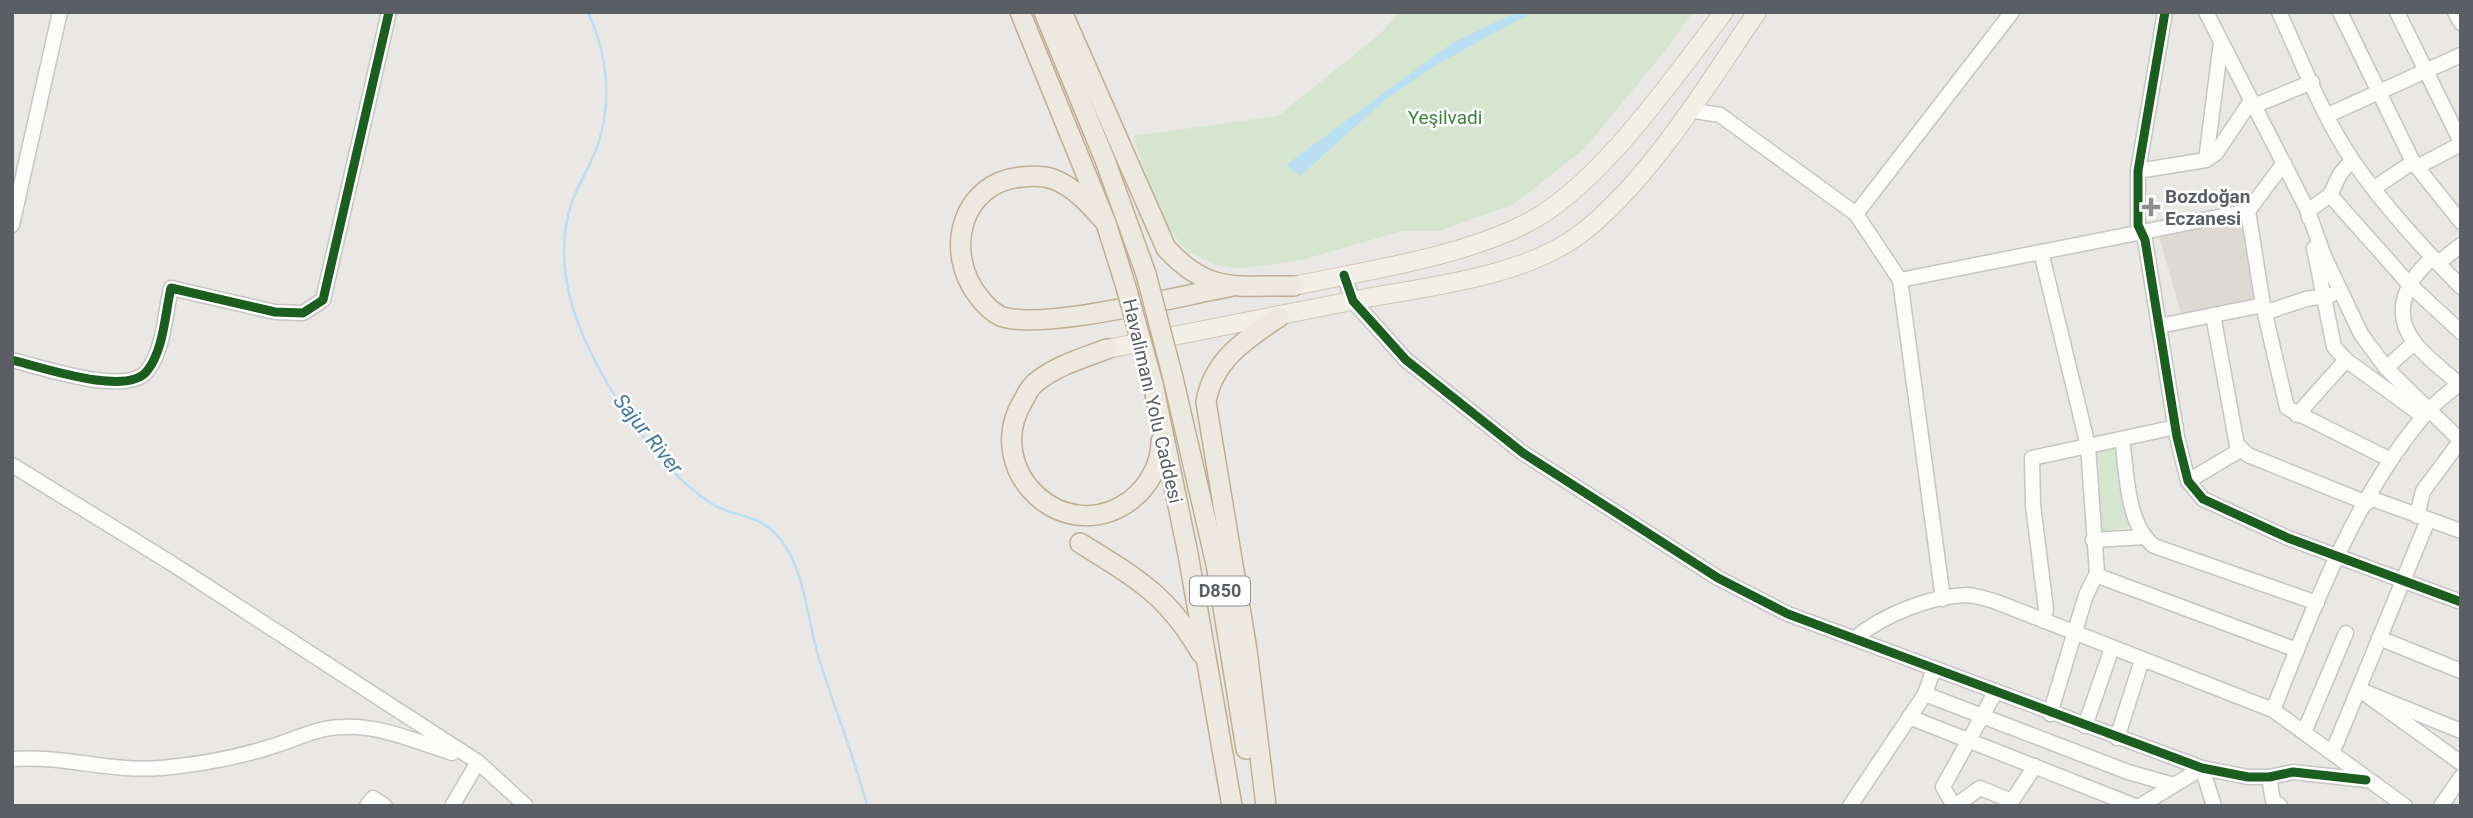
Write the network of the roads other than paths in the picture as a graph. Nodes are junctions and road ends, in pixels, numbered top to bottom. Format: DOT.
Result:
graph roads {
  1 [pos="60,12"];
  2 [pos="388,12"];
  3 [pos="1020,12"];
  4 [pos="1044,12"];
  5 [pos="1062,12"];
  6 [pos="1724,12"];
  7 [pos="1757,12"];
  8 [pos="2012,12"];
  9 [pos="2165,12"];
  10 [pos="2206,12"];
  11 [pos="2279,12"];
  12 [pos="2340,12"];
  13 [pos="2397,12"];
  14 [pos="2455,12"];
  15 [pos="2461,23"];
  16 [pos="2221,42"];
  17 [pos="2461,55"];
  18 [pos="2427,72"];
  19 [pos="2312,82"];
  20 [pos="2379,94"];
  21 [pos="2253,104"];
  22 [pos="1689,110"];
  23 [pos="2328,115"];
  24 [pos="2461,143"];
  25 [pos="2206,160"];
  26 [pos="2352,160"];
  27 [pos="2284,163"];
  28 [pos="2415,165"];
  29 [pos="2137,171"];
  30 [pos="2374,188"];
  31 [pos="2330,195"];
  32 [pos="2248,211"];
  33 [pos="2308,211"];
  34 [pos="1856,214"];
  35 [pos="2461,222"];
  36 [pos="1106,223"];
  37 [pos="12,225"];
  38 [pos="2142,233"];
  39 [pos="2461,245"];
  40 [pos="2041,252"];
  41 [pos="2435,261"];
  42 [pos="1344,275"];
  43 [pos="1900,280"];
  44 [pos="2410,285"];
  45 [pos="1294,286"];
  46 [pos="2461,286"];
  47 [pos="1229,287"];
  48 [pos="2341,293"];
  49 [pos="2322,296"];
  50 [pos="1353,301"];
  51 [pos="2263,305"];
  52 [pos="2213,315"];
  53 [pos="1279,317"];
  54 [pos="2159,326"];
  55 [pos="2461,332"];
  56 [pos="2414,343"];
  57 [pos="1107,349"];
  58 [pos="12,360"];
  59 [pos="2346,360"];
  60 [pos="2386,368"];
  61 [pos="2460,383"];
  62 [pos="2426,414"];
  63 [pos="2298,415"];
  64 [pos="1160,419"];
  65 [pos="2176,427"];
  66 [pos="2122,439"];
  67 [pos="2461,440"];
  68 [pos="2088,446"];
  69 [pos="2242,449"];
  70 [pos="2391,460"];
  71 [pos="12,465"];
  72 [pos="2188,481"];
  73 [pos="2369,500"];
  74 [pos="2423,518"];
  75 [pos="2461,531"];
  76 [pos="2145,537"];
  77 [pos="2093,540"];
  78 [pos="1080,542"];
  79 [pos="2337,556"];
  80 [pos="2097,573"];
  81 [pos="2402,580"];
  82 [pos="1943,599"];
  83 [pos="2461,602"];
  84 [pos="2317,603"];
  85 [pos="2044,621"];
  86 [pos="2074,633"];
  87 [pos="2346,633"];
  88 [pos="1855,638"];
  89 [pos="2379,638"];
  90 [pos="2112,649"];
  91 [pos="2297,650"];
  92 [pos="2142,660"];
  93 [pos="1209,665"];
  94 [pos="1934,668"];
  95 [pos="2461,671"];
  96 [pos="2360,690"];
  97 [pos="1996,691"];
  98 [pos="1924,694"];
  99 [pos="2273,710"];
  100 [pos="2050,714"];
  101 [pos="1909,717"];
  102 [pos="1983,717"];
  103 [pos="2085,726"];
  104 [pos="2305,730"];
  105 [pos="2461,731"];
  106 [pos="2117,738"];
  107 [pos="1971,741"];
  108 [pos="2333,751"];
  109 [pos="12,759"];
  110 [pos="474,761"];
  111 [pos="2461,763"];
  112 [pos="2035,766"];
  113 [pos="2202,768"];
  114 [pos="2269,777"];
  115 [pos="2461,777"];
  116 [pos="2366,780"];
  117 [pos="2175,785"];
  118 [pos="2461,800"];
  119 [pos="2015,803"];
  120 [pos="2277,803"];
  121 [pos="2442,805"];
  122 [pos="367,806"];
  123 [pos="386,806"];
  124 [pos="452,806"];
  125 [pos="526,806"];
  126 [pos="1232,806"];
  127 [pos="1255,806"];
  128 [pos="1266,806"];
  129 [pos="1850,806"];
  130 [pos="1954,806"];
  131 [pos="2137,806"];
  132 [pos="2214,806"];
  133 [pos="2258,806"];
  134 [pos="2404,806"];
  1 -- 37 [label="street"];
  2 -- 58 [label="street"];
  3 -- 36 [label="highway, Havalimanı Yolu Caddesi / D850"];
  4 -- 127 [label="highway, Havalimanı Yolu Caddesi / D850, bridge"];
  5 -- 47 [label="highway"];
  6 -- 42 [label="main road"];
  7 -- 22 [label="main road"];
  8 -- 34 [label="street"];
  9 -- 29 [label="street"];
  10 -- 16 [label="street"];
  11 -- 19 [label="street"];
  12 -- 20 [label="street"];
  13 -- 18 [label="street"];
  14 -- 15 [label="street"];
  16 -- 21 [label="street"];
  16 -- 25 [label="street"];
  17 -- 18 [label="street"];
  18 -- 20 [label="street"];
  18 -- 24 [label="street"];
  19 -- 21 [label="street"];
  19 -- 23 [label="street"];
  20 -- 23 [label="street"];
  20 -- 28 [label="street"];
  21 -- 25 [label="street"];
  21 -- 27 [label="street"];
  22 -- 34 [label="street"];
  22 -- 50 [label="main road"];
  23 -- 26 [label="street"];
  24 -- 28 [label="street"];
  25 -- 29 [label="street"];
  26 -- 30 [label="street"];
  26 -- 31 [label="street"];
  27 -- 32 [label="street"];
  27 -- 33 [label="street"];
  28 -- 30 [label="street"];
  28 -- 35 [label="street"];
  29 -- 38 [label="street"];
  30 -- 41 [label="street"];
  31 -- 33 [label="street"];
  31 -- 44 [label="street"];
  32 -- 38 [label="street"];
  32 -- 51 [label="street"];
  33 -- 48 [label="street"];
  33 -- 49 [label="street"];
  34 -- 43 [label="street"];
  36 -- 47 [label="highway"];
  36 -- 64 [label="highway, Havalimanı Yolu Caddesi / D850, bridge"];
  38 -- 40 [label="street"];
  38 -- 54 [label="street"];
  39 -- 41 [label="street"];
  40 -- 43 [label="street"];
  40 -- 68 [label="street"];
  41 -- 44 [label="street"];
  41 -- 46 [label="street"];
  42 -- 45 [label="main road"];
  42 -- 50 [label="street"];
  43 -- 82 [label="street"];
  44 -- 55 [label="street"];
  44 -- 56 [label="street"];
  45 -- 47 [label="highway"];
  48 -- 49 [label="street"];
  48 -- 60 [label="street"];
  49 -- 51 [label="street"];
  49 -- 59 [label="street"];
  50 -- 53 [label="main road"];
  50 -- 88 [label="street"];
  51 -- 52 [label="street"];
  51 -- 63 [label="street"];
  52 -- 54 [label="street"];
  52 -- 69 [label="street"];
  53 -- 57 [label="main road"];
  53 -- 128 [label="highway"];
  54 -- 65 [label="street"];
  56 -- 60 [label="street"];
  56 -- 61 [label="street"];
  57 -- 64 [label="highway"];
  59 -- 62 [label="street"];
  59 -- 63 [label="street"];
  60 -- 62 [label="street"];
  61 -- 62 [label="street"];
  62 -- 67 [label="street"];
  62 -- 70 [label="street"];
  63 -- 70 [label="street"];
  64 -- 93 [label="highway, Havalimanı Yolu Caddesi / D850"];
  65 -- 66 [label="street"];
  65 -- 72 [label="street"];
  66 -- 68 [label="street"];
  66 -- 76 [label="street"];
  67 -- 74 [label="street"];
  68 -- 77 [label="street"];
  68 -- 85 [label="street"];
  69 -- 72 [label="street"];
  69 -- 73 [label="street"];
  70 -- 73 [label="street"];
  71 -- 110 [label="street"];
  72 -- 79 [label="street"];
  73 -- 74 [label="street"];
  73 -- 79 [label="street"];
  74 -- 75 [label="street"];
  74 -- 81 [label="street"];
  76 -- 77 [label="street"];
  76 -- 84 [label="street"];
  77 -- 80 [label="street"];
  78 -- 93 [label="highway"];
  79 -- 81 [label="street"];
  79 -- 84 [label="street"];
  80 -- 86 [label="street"];
  80 -- 91 [label="street"];
  81 -- 83 [label="street"];
  81 -- 89 [label="street"];
  82 -- 85 [label="street"];
  82 -- 88 [label="street"];
  84 -- 91 [label="street"];
  85 -- 86 [label="street"];
  86 -- 90 [label="street"];
  86 -- 100 [label="street"];
  87 -- 104 [label="street"];
  88 -- 94 [label="street"];
  89 -- 95 [label="street"];
  89 -- 96 [label="street"];
  90 -- 92 [label="street"];
  90 -- 103 [label="street"];
  91 -- 99 [label="street"];
  92 -- 99 [label="street"];
  92 -- 106 [label="street"];
  93 -- 126 [label="highway, Havalimanı Yolu Caddesi / D850"];
  94 -- 97 [label="street"];
  94 -- 98 [label="street"];
  96 -- 105 [label="street"];
  96 -- 108 [label="street"];
  96 -- 111 [label="street"];
  97 -- 100 [label="street"];
  97 -- 102 [label="street"];
  98 -- 101 [label="street"];
  98 -- 102 [label="street"];
  99 -- 104 [label="street"];
  100 -- 103 [label="street"];
  101 -- 107 [label="street"];
  101 -- 129 [label="street"];
  102 -- 107 [label="street"];
  102 -- 117 [label="street"];
  103 -- 106 [label="street"];
  104 -- 108 [label="street"];
  106 -- 113 [label="street"];
  107 -- 112 [label="street"];
  107 -- 130 [label="street"];
  108 -- 116 [label="street"];
  109 -- 110 [label="street"];
  110 -- 124 [label="street"];
  110 -- 125 [label="street"];
  112 -- 119 [label="street"];
  112 -- 131 [label="street"];
  113 -- 114 [label="street"];
  113 -- 117 [label="street"];
  113 -- 132 [label="street"];
  114 -- 116 [label="street"];
  114 -- 120 [label="street"];
  115 -- 121 [label="street"];
  116 -- 134 [label="street"];
  117 -- 131 [label="street"];
  118 -- 121 [label="street"];
  119 -- 130 [label="street"];
  120 -- 133 [label="street"];
  122 -- 123 [label="street"];
}
